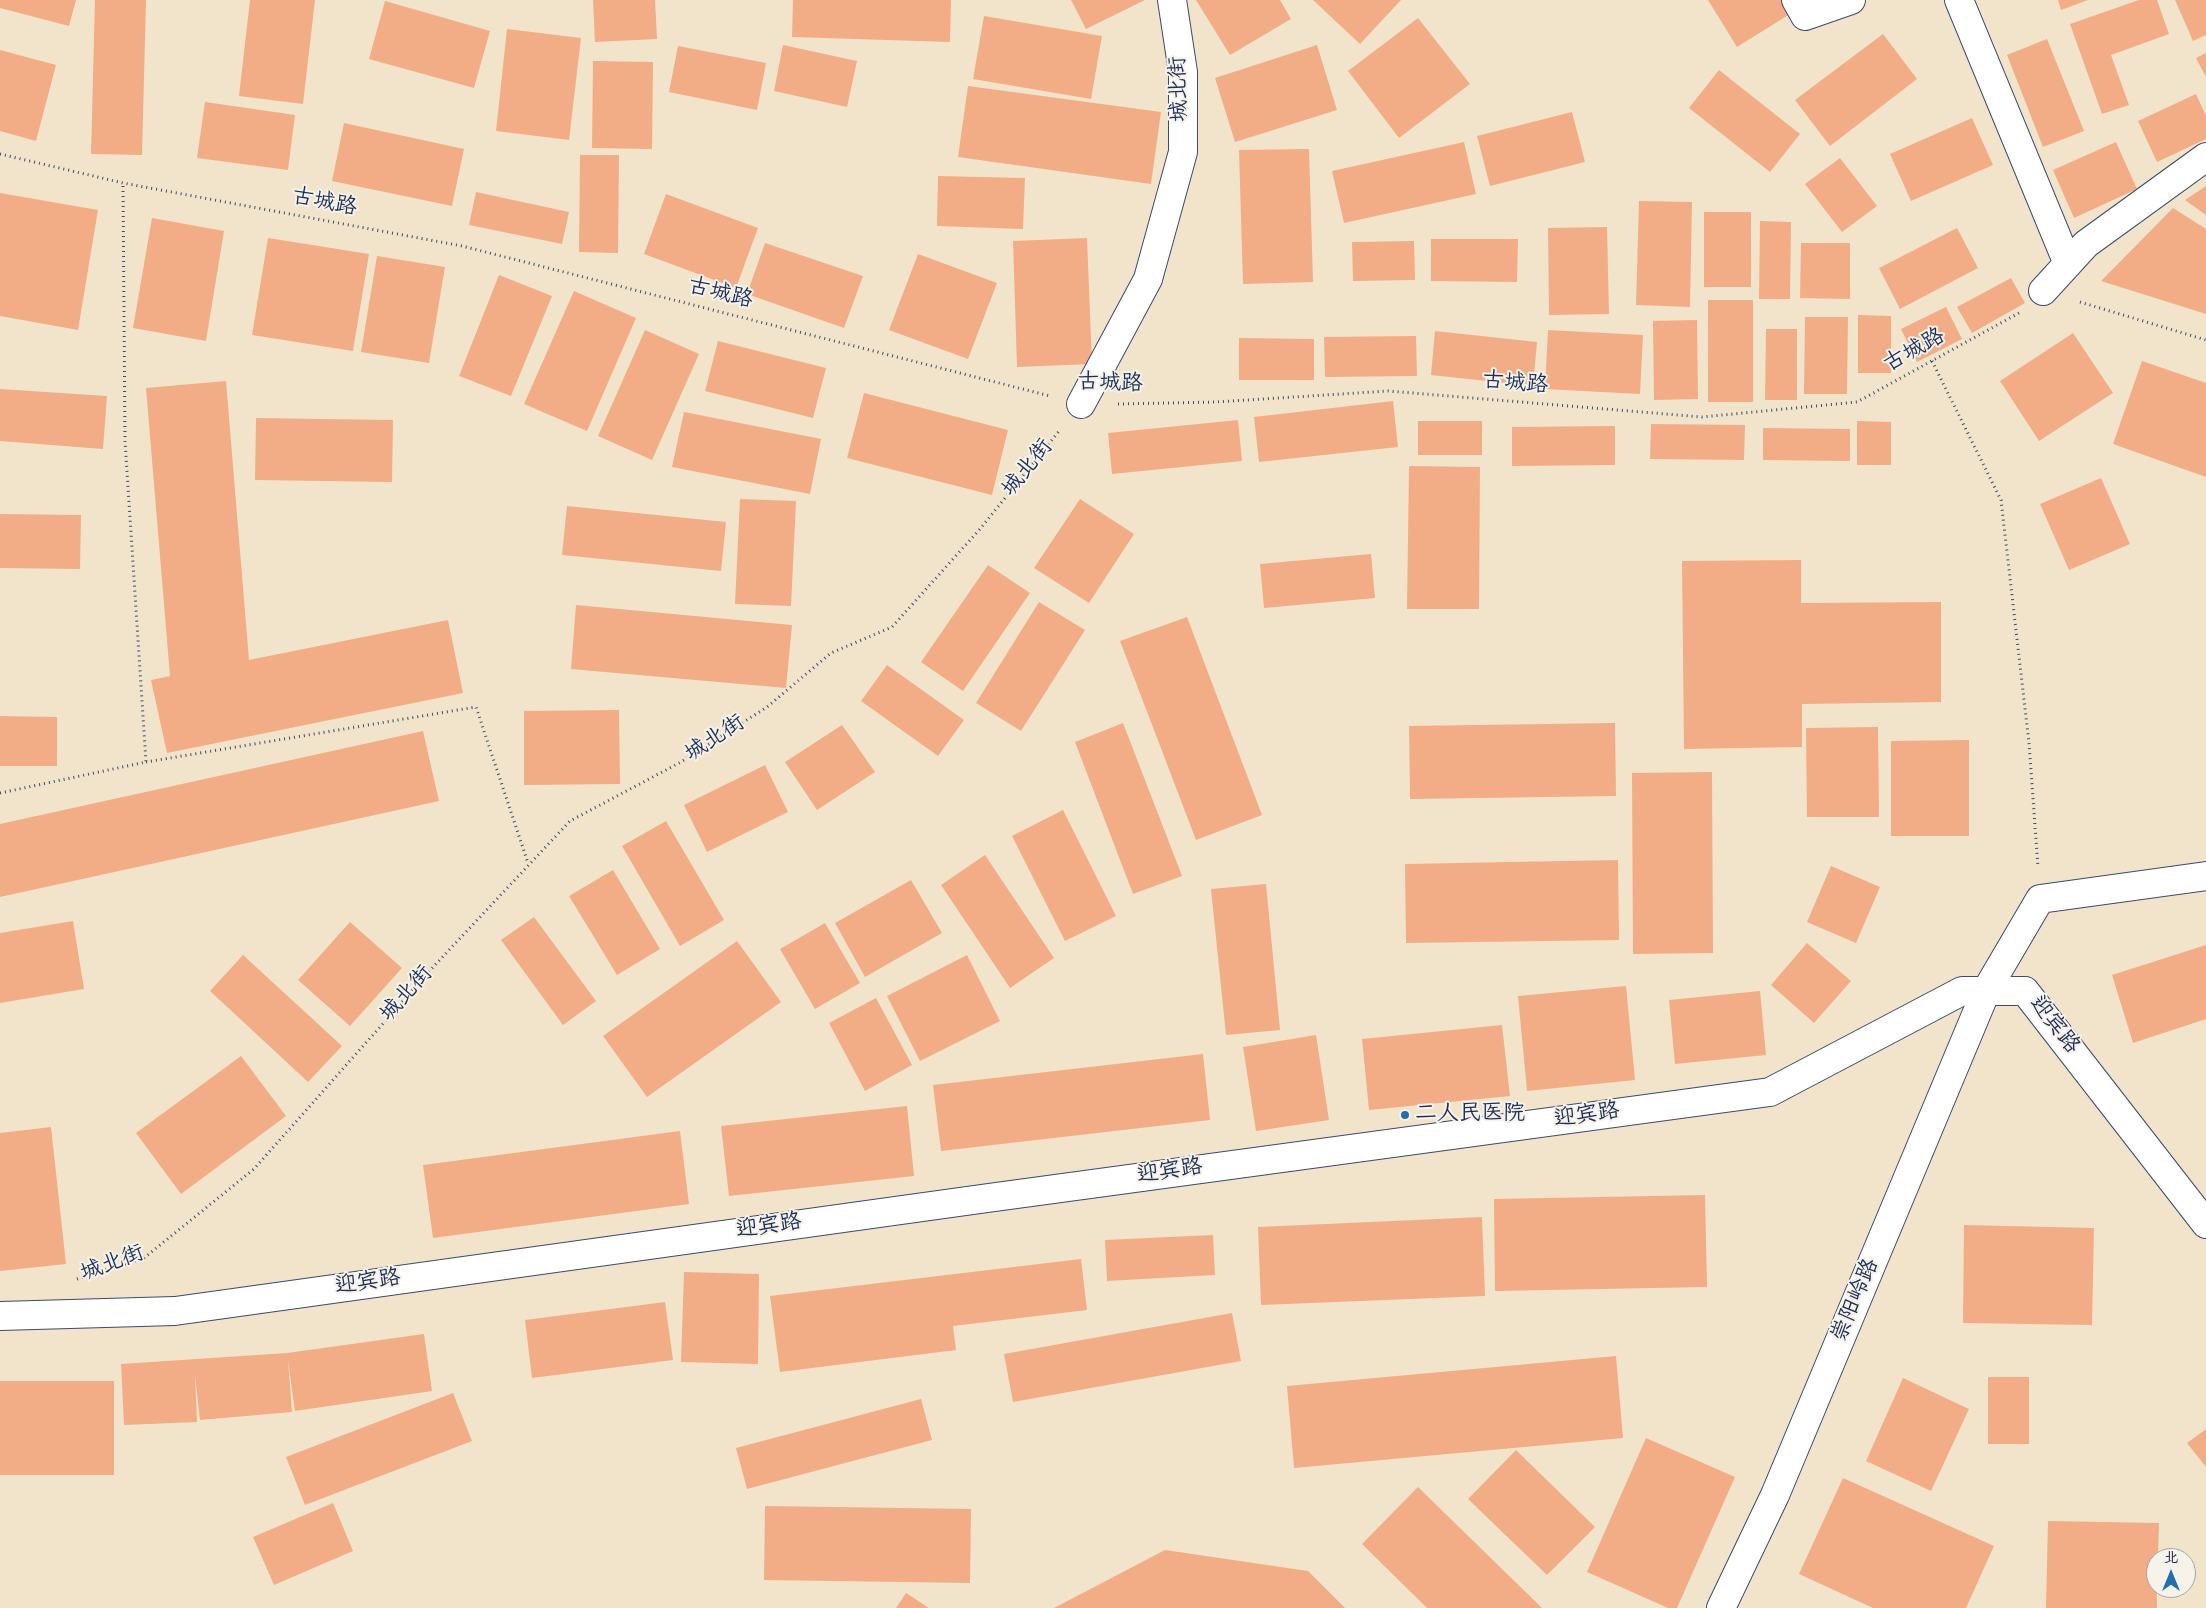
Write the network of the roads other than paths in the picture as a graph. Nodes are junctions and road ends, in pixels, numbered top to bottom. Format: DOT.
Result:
graph roads {
  1 [pos="1172,0"];
  2 [pos="1796,0"];
  3 [pos="1851,0"];
  4 [pos="1959,0"];
  5 [pos="2206,157"];
  6 [pos="2068,264"];
  7 [pos="2044,291"];
  8 [pos="1081,404"];
  9 [pos="2206,876"];
  10 [pos="1986,991"];
  11 [pos="2206,1224"];
  12 [pos="0,1316"];
  13 [pos="1721,1608"];
  1 -- 8 [label="street, 城北街"];
  2 -- 3 [label="street"];
  4 -- 6 [label="street"];
  5 -- 6 [label="street"];
  6 -- 7 [label="street"];
  9 -- 10 [label="street, 崇阳岭路"];
  10 -- 11 [label="street, 迎宾路"];
  10 -- 12 [label="street, 迎宾路"];
  10 -- 13 [label="street, 崇阳岭路"];
}
